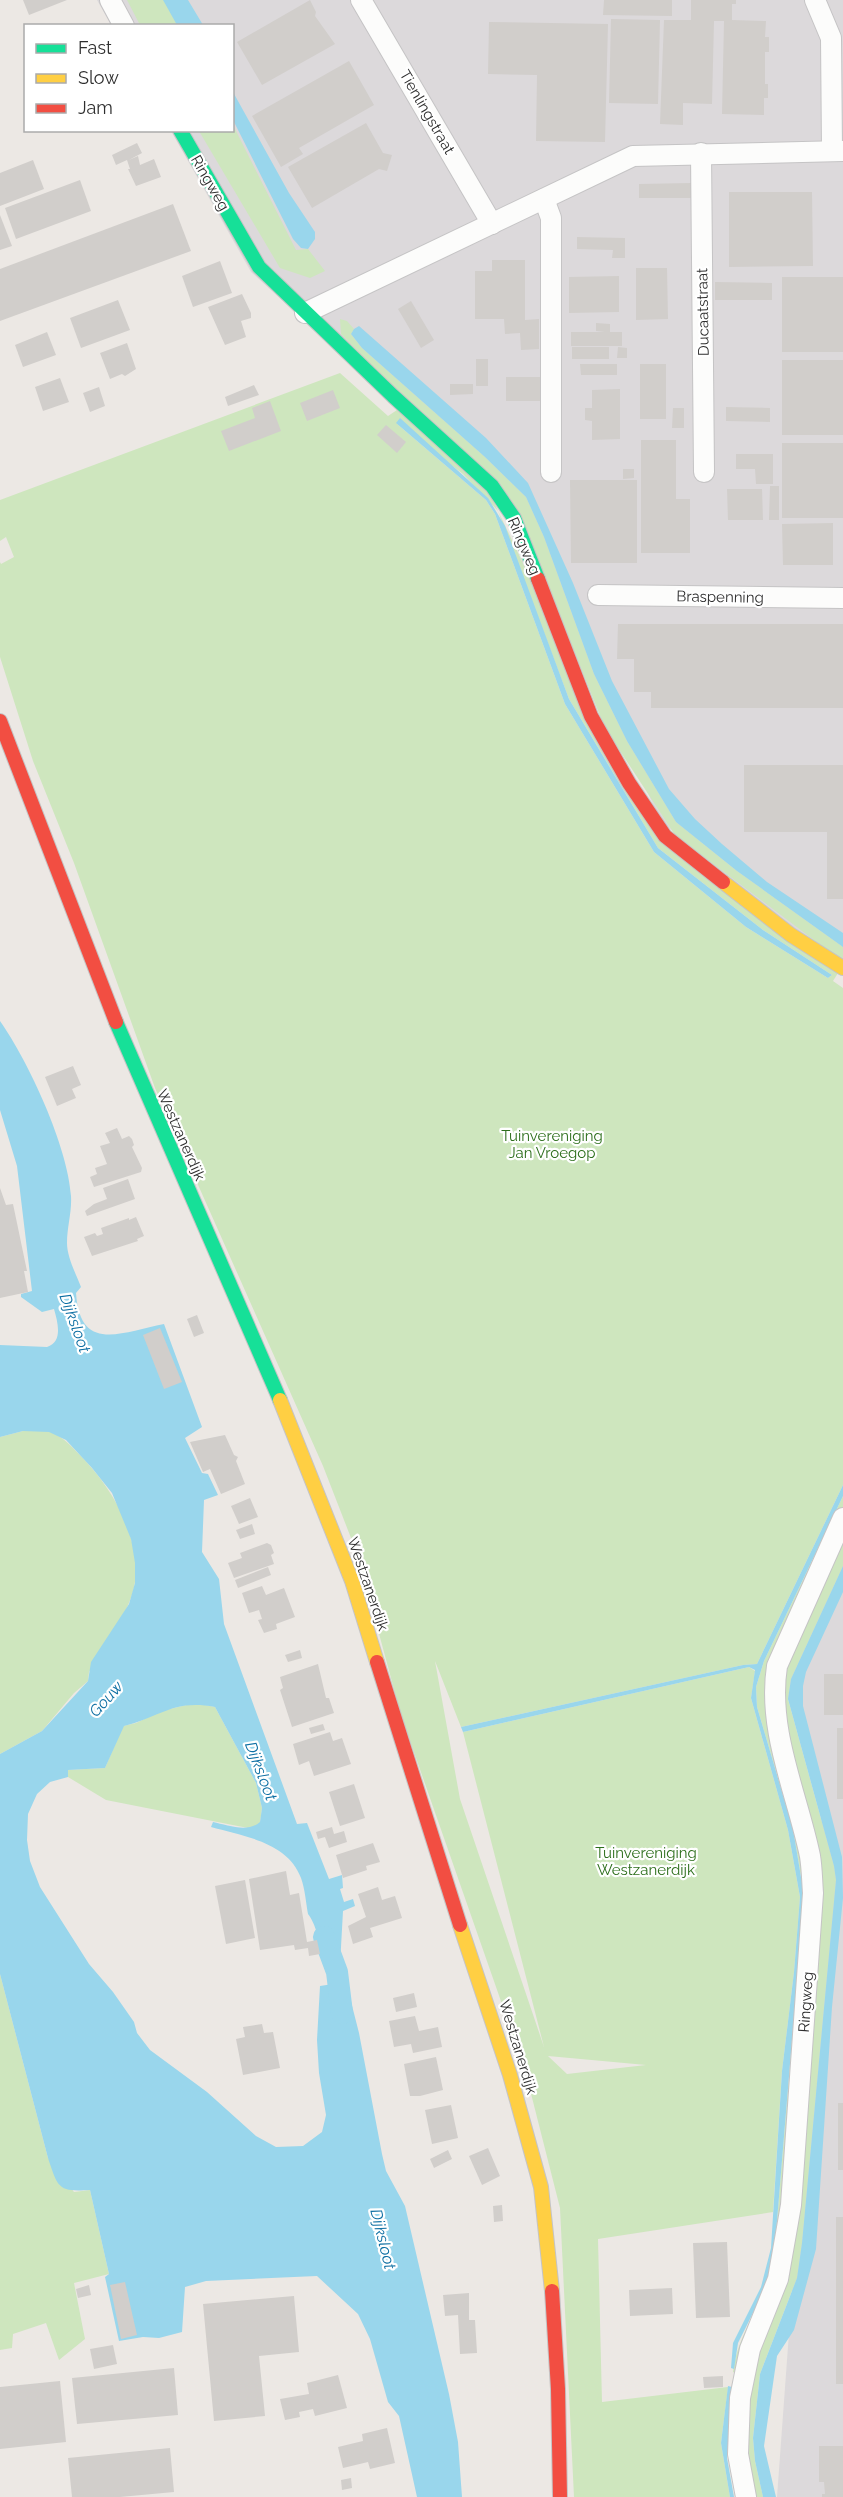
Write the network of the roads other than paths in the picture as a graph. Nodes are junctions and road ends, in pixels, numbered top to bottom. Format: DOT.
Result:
graph roads {
  1 [pos="110,0"];
  2 [pos="361,0"];
  3 [pos="815,0"];
  4 [pos="123,24"];
  5 [pos="181,132"];
  6 [pos="837,150"];
  7 [pos="701,153"];
  8 [pos="544,199"];
  9 [pos="492,224"];
  10 [pos="305,313"];
  11 [pos="551,472"];
  12 [pos="704,472"];
  13 [pos="598,595"];
  14 [pos="843,598"];
  15 [pos="0,721"];
  16 [pos="843,968"];
  17 [pos="843,1518"];
  18 [pos="560,2497"];
  19 [pos="746,2497"];
  1 -- 4 [label="street"];
  2 -- 9 [label="street, Tienlingstraat"];
  3 -- 6 [label="street"];
  5 -- 10 [label="street, Ringweg"];
  6 -- 7 [label="street"];
  7 -- 8 [label="street"];
  7 -- 12 [label="street, Ducaatstraat"];
  8 -- 9 [label="street"];
  8 -- 11 [label="street"];
  9 -- 10 [label="street"];
  10 -- 16 [label="street, Ringweg"];
  13 -- 14 [label="street, Braspenning"];
  15 -- 18 [label="street, Westzanerdijk"];
  17 -- 19 [label="street, Ringweg"];
}
